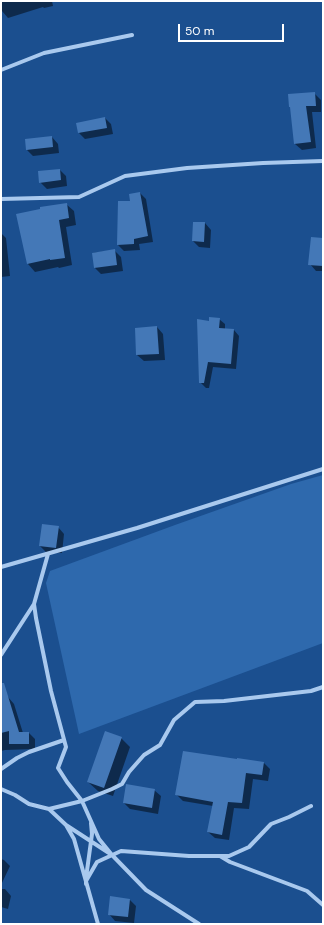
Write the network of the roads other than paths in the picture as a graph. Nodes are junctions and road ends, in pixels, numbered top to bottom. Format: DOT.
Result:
graph roads {
  1 [pos="132,35"];
  2 [pos="1,70"];
  3 [pos="323,161"];
  4 [pos="1,199"];
  5 [pos="323,469"];
  6 [pos="48,554"];
  7 [pos="1,567"];
  8 [pos="34,604"];
  9 [pos="1,655"];
  10 [pos="323,687"];
  11 [pos="64,740"];
  12 [pos="1,769"];
  13 [pos="1,788"];
  14 [pos="82,801"];
  15 [pos="311,806"];
  16 [pos="49,809"];
  17 [pos="91,821"];
  18 [pos="66,825"];
  19 [pos="91,841"];
  20 [pos="112,855"];
  21 [pos="220,856"];
  22 [pos="86,882"];
  23 [pos="323,905"];
  24 [pos="98,924"];
  25 [pos="199,924"];
  1 -- 2 [label="street"];
  3 -- 4 [label="street"];
  5 -- 6 [label="street"];
  6 -- 7 [label="street"];
  6 -- 8 [label="street"];
  8 -- 9 [label="street"];
  8 -- 11 [label="street"];
  10 -- 14 [label="street"];
  11 -- 12 [label="street"];
  11 -- 14 [label="street"];
  13 -- 16 [label="street"];
  14 -- 16 [label="street"];
  14 -- 17 [label="street"];
  15 -- 21 [label="street"];
  16 -- 18 [label="street"];
  17 -- 19 [label="street"];
  17 -- 20 [label="street"];
  18 -- 19 [label="street"];
  18 -- 22 [label="street"];
  19 -- 20 [label="street"];
  19 -- 22 [label="street"];
  20 -- 21 [label="street"];
  20 -- 22 [label="street"];
  20 -- 25 [label="street"];
  21 -- 23 [label="street"];
  22 -- 24 [label="street"];
}
